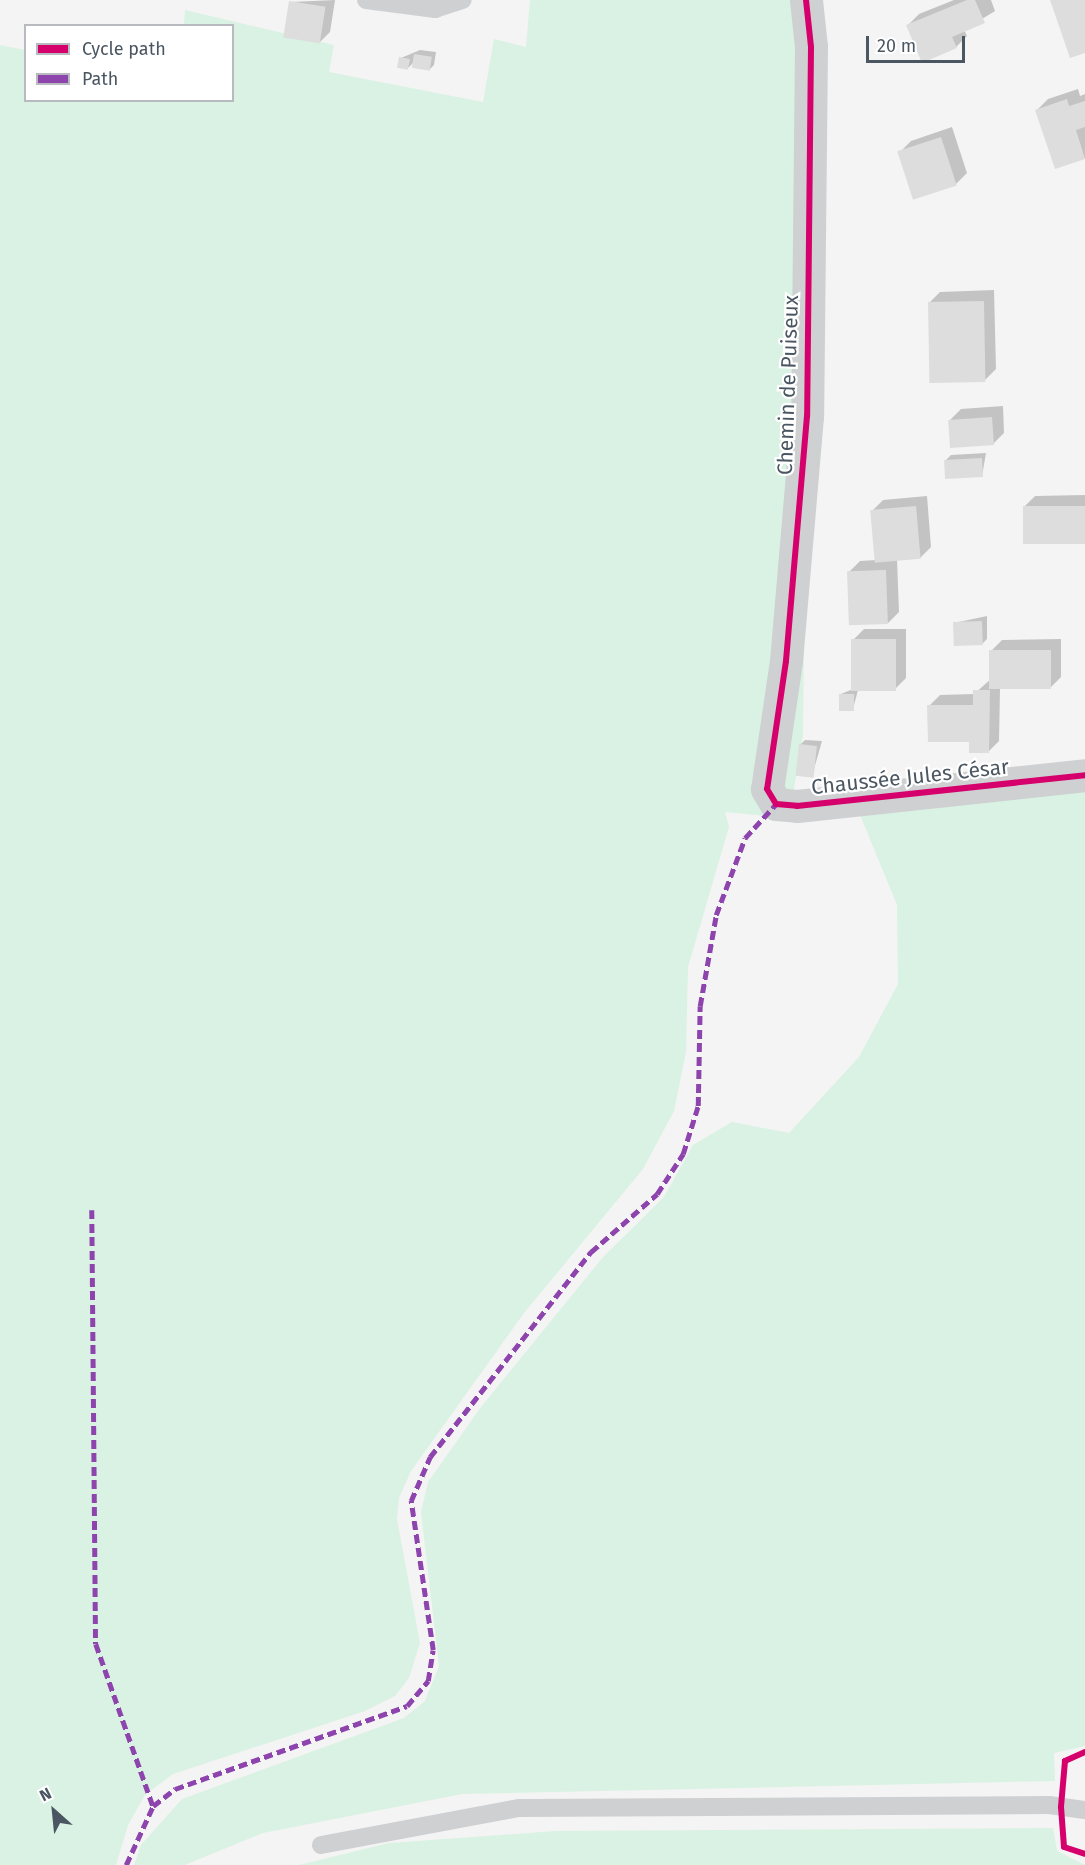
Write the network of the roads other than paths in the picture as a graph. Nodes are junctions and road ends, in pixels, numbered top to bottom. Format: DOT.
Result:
graph roads {
  1 [pos="366,0"];
  2 [pos="463,0"];
  3 [pos="806,0"];
  4 [pos="766,769"];
  5 [pos="1085,775"];
  6 [pos="1085,1798"];
  7 [pos="1049,1805"];
  8 [pos="1085,1810"];
  9 [pos="321,1845"];
  1 -- 2 [label="lane"];
  3 -- 4 [label="street, Chemin de Puiseux"];
  4 -- 5 [label="street, Chaussée Jules César"];
  6 -- 7 [label="lane"];
  7 -- 8 [label="lane"];
  7 -- 9 [label="lane"];
}
